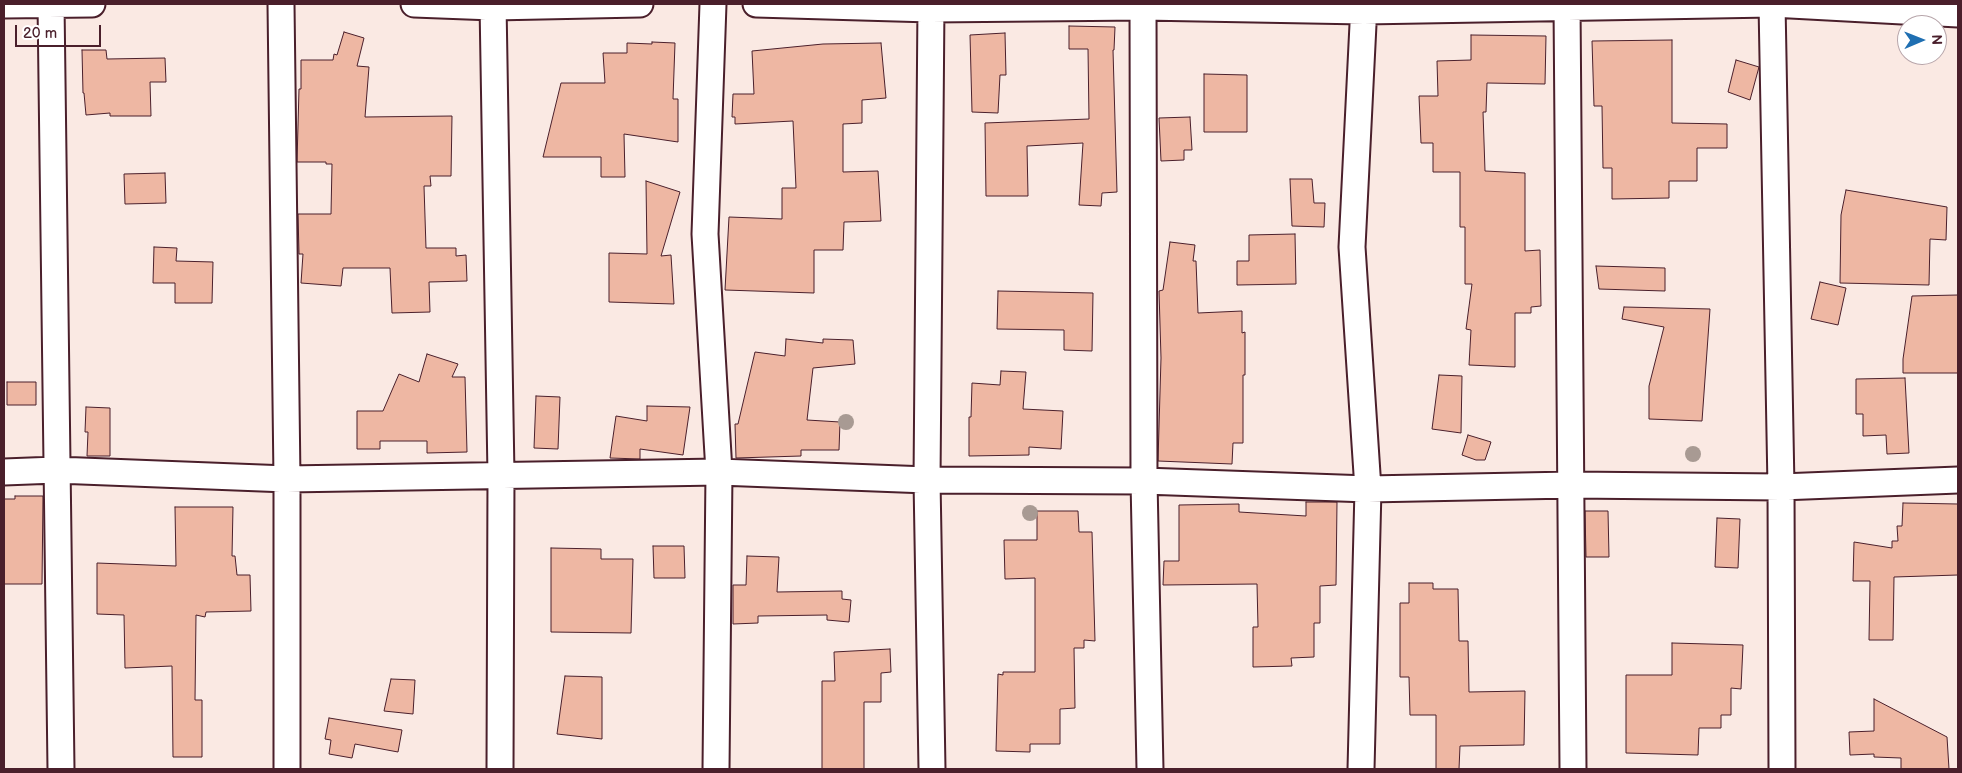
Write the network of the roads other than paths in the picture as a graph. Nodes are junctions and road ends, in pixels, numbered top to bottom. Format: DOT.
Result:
graph roads {
  1 [pos="51,4"];
  2 [pos="92,4"];
  3 [pos="281,4"];
  4 [pos="414,4"];
  5 [pos="640,4"];
  6 [pos="712,4"];
  7 [pos="756,4"];
  8 [pos="1772,4"];
  9 [pos="4,5"];
  10 [pos="493,5"];
  11 [pos="1567,5"];
  12 [pos="1143,6"];
  13 [pos="931,7"];
  14 [pos="1364,7"];
  15 [pos="1958,14"];
  16 [pos="56,470"];
  17 [pos="4,472"];
  18 [pos="719,472"];
  19 [pos="501,475"];
  20 [pos="287,479"];
  21 [pos="926,480"];
  22 [pos="1958,480"];
  23 [pos="1144,481"];
  24 [pos="1571,485"];
  25 [pos="1781,487"];
  26 [pos="1368,489"];
  27 [pos="61,769"];
  28 [pos="287,769"];
  29 [pos="500,769"];
  30 [pos="716,769"];
  31 [pos="932,769"];
  32 [pos="1150,769"];
  33 [pos="1361,769"];
  34 [pos="1573,769"];
  35 [pos="1782,769"];
  1 -- 2 [label="street"];
  1 -- 9 [label="street"];
  1 -- 16 [label="street"];
  3 -- 20 [label="street"];
  4 -- 10 [label="street"];
  5 -- 10 [label="street"];
  6 -- 18 [label="street"];
  7 -- 13 [label="street"];
  8 -- 11 [label="street"];
  8 -- 15 [label="street"];
  8 -- 25 [label="street"];
  10 -- 19 [label="street"];
  11 -- 14 [label="street"];
  11 -- 24 [label="street"];
  12 -- 13 [label="street"];
  12 -- 14 [label="street"];
  12 -- 23 [label="street"];
  13 -- 21 [label="street"];
  14 -- 26 [label="street"];
  16 -- 17 [label="street"];
  16 -- 20 [label="street"];
  16 -- 27 [label="street"];
  18 -- 19 [label="street"];
  18 -- 21 [label="street"];
  18 -- 30 [label="street"];
  19 -- 20 [label="street"];
  19 -- 29 [label="street"];
  20 -- 28 [label="street"];
  21 -- 23 [label="street"];
  21 -- 31 [label="street"];
  22 -- 25 [label="street"];
  23 -- 26 [label="street"];
  23 -- 32 [label="street"];
  24 -- 25 [label="street"];
  24 -- 26 [label="street"];
  24 -- 34 [label="street"];
  25 -- 35 [label="street"];
  26 -- 33 [label="street"];
}
